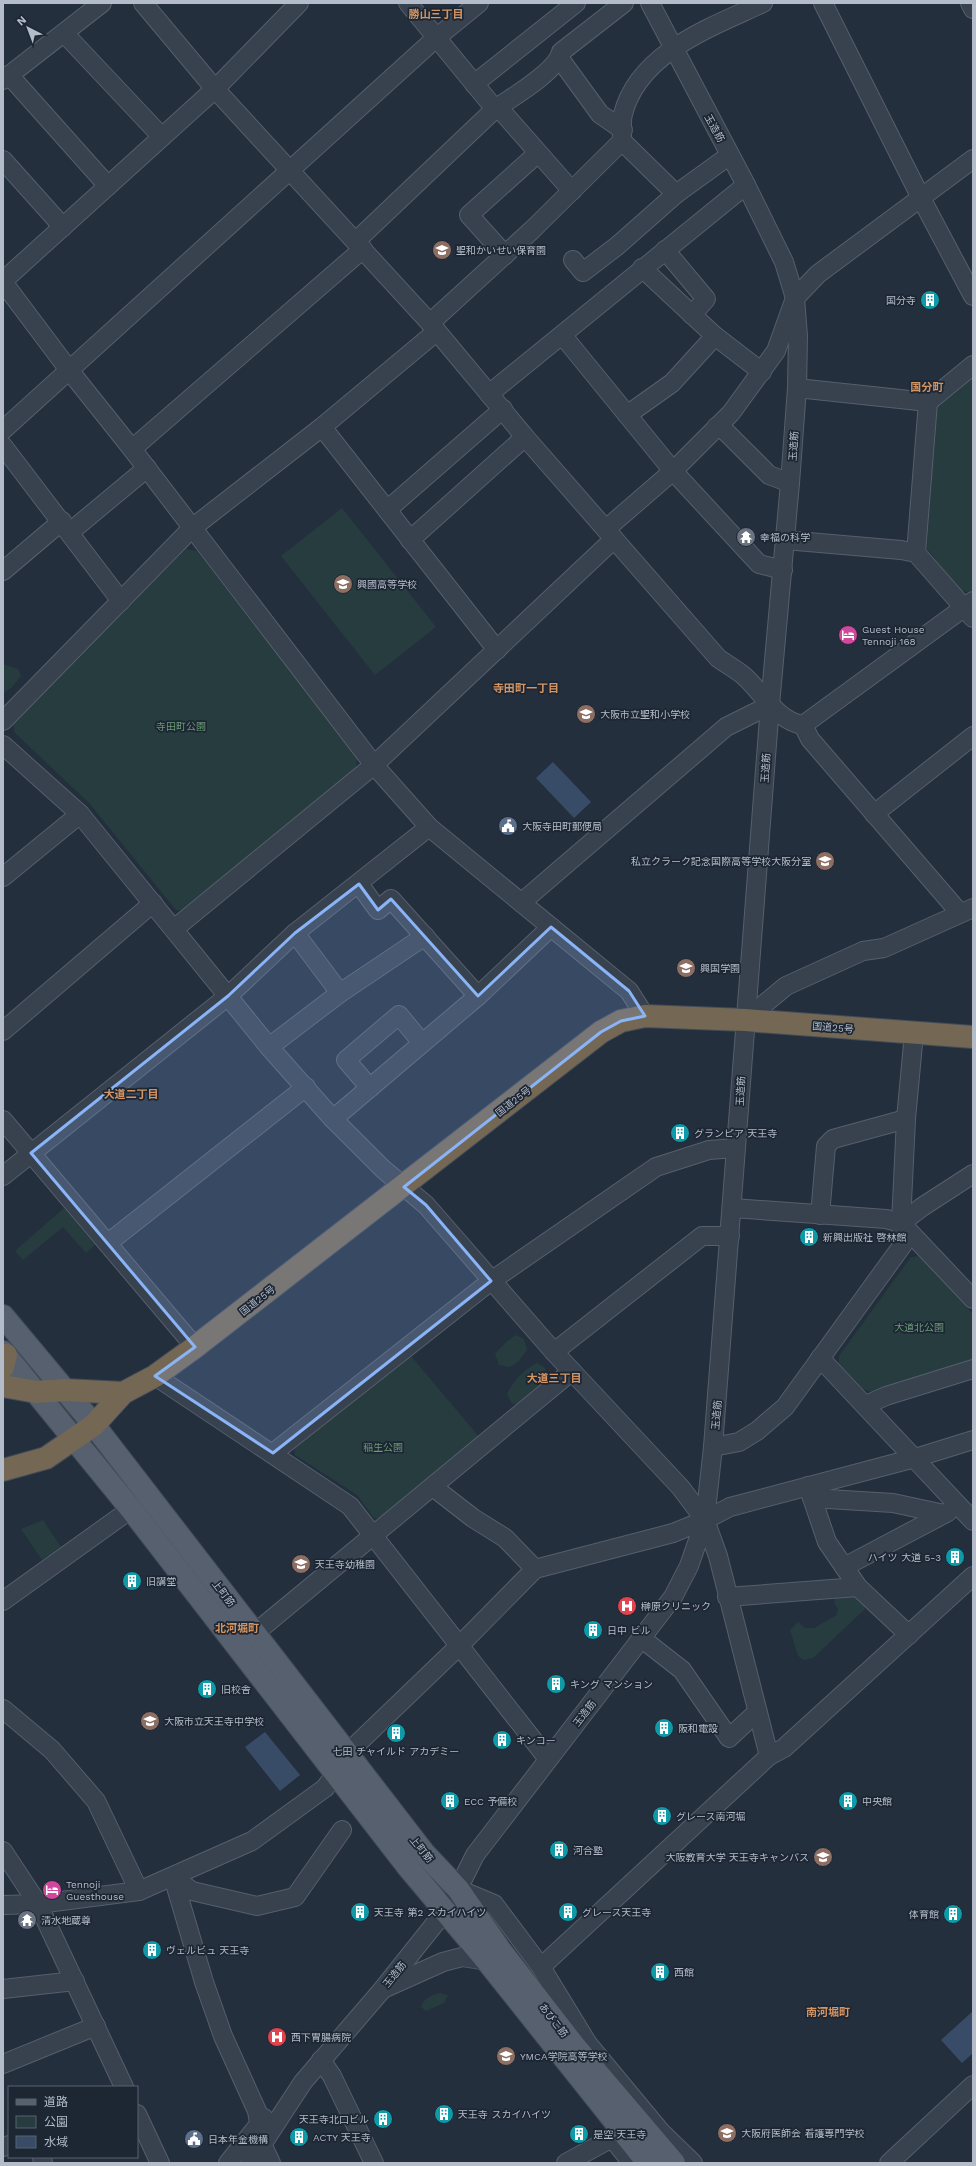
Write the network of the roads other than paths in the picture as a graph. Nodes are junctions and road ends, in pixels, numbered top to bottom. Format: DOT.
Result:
graph roads {
  1 [pos="102,3"];
  2 [pos="143,3"];
  3 [pos="408,3"];
  4 [pos="479,3"];
  5 [pos="576,3"];
  6 [pos="624,3"];
  7 [pos="650,3"];
  8 [pos="763,3"];
  9 [pos="822,3"];
  10 [pos="970,3"];
  11 [pos="295,4"];
  12 [pos="973,9"];
  13 [pos="64,33"];
  14 [pos="436,38"];
  15 [pos="673,50"];
  16 [pos="560,59"];
  17 [pos="6,77"];
  18 [pos="474,84"];
  19 [pos="215,89"];
  20 [pos="496,108"];
  21 [pos="622,136"];
  22 [pos="162,137"];
  23 [pos="538,153"];
  24 [pos="730,155"];
  25 [pos="973,159"];
  26 [pos="3,160"];
  27 [pos="291,171"];
  28 [pos="746,185"];
  29 [pos="108,186"];
  30 [pos="572,191"];
  31 [pos="676,194"];
  32 [pos="921,198"];
  33 [pos="63,227"];
  34 [pos="360,245"];
  35 [pos="666,250"];
  36 [pos="505,255"];
  37 [pos="573,260"];
  38 [pos="642,268"];
  39 [pos="3,281"];
  40 [pos="973,296"];
  41 [pos="794,298"];
  42 [pos="692,315"];
  43 [pos="433,328"];
  44 [pos="562,336"];
  45 [pos="715,336"];
  46 [pos="973,365"];
  47 [pos="69,370"];
  48 [pos="762,372"];
  49 [pos="797,388"];
  50 [pos="489,394"];
  51 [pos="928,402"];
  52 [pos="503,409"];
  53 [pos="627,415"];
  54 [pos="322,427"];
  55 [pos="716,427"];
  56 [pos="3,430"];
  57 [pos="525,437"];
  58 [pos="3,446"];
  59 [pos="132,449"];
  60 [pos="147,468"];
  61 [pos="673,470"];
  62 [pos="790,483"];
  63 [pos="387,510"];
  64 [pos="66,527"];
  65 [pos="192,528"];
  66 [pos="610,534"];
  67 [pos="410,540"];
  68 [pos="785,540"];
  69 [pos="916,553"];
  70 [pos="783,570"];
  71 [pos="3,571"];
  72 [pos="121,601"];
  73 [pos="970,609"];
  74 [pos="497,650"];
  75 [pos="770,705"];
  76 [pos="3,721"];
  77 [pos="803,725"];
  78 [pos="973,736"];
  79 [pos="3,745"];
  80 [pos="374,765"];
  81 [pos="80,814"];
  82 [pos="874,814"];
  83 [pos="429,826"];
  84 [pos="7,870"];
  85 [pos="359,884"];
  86 [pos="522,902"];
  87 [pos="153,903"];
  88 [pos="966,910"];
  89 [pos="552,927"];
  90 [pos="174,929"];
  91 [pos="295,933"];
  92 [pos="424,936"];
  93 [pos="340,993"];
  94 [pos="228,996"];
  95 [pos="478,996"];
  96 [pos="645,1016"];
  97 [pos="746,1020"];
  98 [pos="3,1031"];
  99 [pos="914,1033"];
  100 [pos="973,1036"];
  101 [pos="422,1043"];
  102 [pos="269,1047"];
  103 [pos="306,1087"];
  104 [pos="370,1088"];
  105 [pos="333,1119"];
  106 [pos="906,1119"];
  107 [pos="3,1120"];
  108 [pos="736,1148"];
  109 [pos="31,1153"];
  110 [pos="973,1174"];
  111 [pos="3,1176"];
  112 [pos="404,1187"];
  113 [pos="732,1208"];
  114 [pos="820,1215"];
  115 [pos="901,1223"];
  116 [pos="730,1236"];
  117 [pos="108,1243"];
  118 [pos="491,1281"];
  119 [pos="969,1288"];
  120 [pos="3,1316"];
  121 [pos="195,1347"];
  122 [pos="554,1352"];
  123 [pos="4,1358"];
  124 [pos="820,1358"];
  125 [pos="973,1369"];
  126 [pos="572,1372"];
  127 [pos="155,1376"];
  128 [pos="3,1386"];
  129 [pos="65,1390"];
  130 [pos="36,1392"];
  131 [pos="123,1394"];
  132 [pos="866,1405"];
  133 [pos="94,1425"];
  134 [pos="74,1439"];
  135 [pos="973,1440"];
  136 [pos="713,1447"];
  137 [pos="273,1453"];
  138 [pos="915,1458"];
  139 [pos="3,1470"];
  140 [pos="433,1488"];
  141 [pos="810,1492"];
  142 [pos="131,1509"];
  143 [pos="951,1510"];
  144 [pos="706,1520"];
  145 [pos="973,1521"];
  146 [pos="375,1536"];
  147 [pos="844,1567"];
  148 [pos="535,1569"];
  149 [pos="973,1576"];
  150 [pos="858,1587"];
  151 [pos="727,1597"];
  152 [pos="3,1601"];
  153 [pos="255,1633"];
  154 [pos="909,1635"];
  155 [pos="641,1638"];
  156 [pos="459,1646"];
  157 [pos="3,1709"];
  158 [pos="757,1712"];
  159 [pos="349,1755"];
  160 [pos="769,1756"];
  161 [pos="548,1759"];
  162 [pos="336,1774"];
  163 [pos="342,1830"];
  164 [pos="3,1851"];
  165 [pos="173,1877"];
  166 [pos="458,1889"];
  167 [pos="139,1891"];
  168 [pos="38,1904"];
  169 [pos="3,1905"];
  170 [pos="444,1911"];
  171 [pos="487,1962"];
  172 [pos="541,1967"];
  173 [pos="75,1981"];
  174 [pos="3,1989"];
  175 [pos="382,1990"];
  176 [pos="96,2026"];
  177 [pos="321,2060"];
  178 [pos="3,2064"];
  179 [pos="303,2082"];
  180 [pos="973,2085"];
  181 [pos="124,2086"];
  182 [pos="138,2116"];
  183 [pos="626,2121"];
  184 [pos="259,2123"];
  185 [pos="263,2146"];
  186 [pos="160,2163"];
  187 [pos="228,2163"];
  188 [pos="250,2163"];
  189 [pos="271,2163"];
  190 [pos="374,2163"];
  191 [pos="566,2163"];
  192 [pos="632,2163"];
  193 [pos="648,2163"];
  194 [pos="674,2163"];
  195 [pos="693,2163"];
  196 [pos="889,2163"];
  1 -- 13 [label="street"];
  2 -- 19 [label="street"];
  3 -- 14 [label="street"];
  4 -- 14 [label="street"];
  5 -- 18 [label="street"];
  6 -- 16 [label="street"];
  7 -- 15 [label="street, 玉造筋"];
  8 -- 15 [label="street"];
  9 -- 32 [label="street"];
  10 -- 12 [label="street"];
  11 -- 19 [label="street"];
  13 -- 17 [label="street"];
  13 -- 22 [label="street"];
  14 -- 18 [label="street"];
  14 -- 27 [label="street"];
  15 -- 21 [label="street"];
  15 -- 24 [label="street, 玉造筋"];
  16 -- 20 [label="street"];
  16 -- 21 [label="street"];
  17 -- 29 [label="street"];
  18 -- 20 [label="street"];
  19 -- 22 [label="street"];
  19 -- 27 [label="street"];
  20 -- 23 [label="street"];
  20 -- 34 [label="street"];
  21 -- 30 [label="street"];
  21 -- 31 [label="street"];
  22 -- 29 [label="street"];
  23 -- 30 [label="street"];
  23 -- 36 [label="street"];
  24 -- 28 [label="street, 玉造筋"];
  24 -- 31 [label="street"];
  25 -- 32 [label="street"];
  26 -- 33 [label="street"];
  27 -- 34 [label="street"];
  27 -- 47 [label="street"];
  28 -- 35 [label="street"];
  28 -- 41 [label="street, 玉造筋"];
  29 -- 33 [label="street"];
  30 -- 36 [label="street"];
  31 -- 37 [label="street"];
  32 -- 40 [label="street"];
  32 -- 41 [label="street"];
  33 -- 39 [label="street"];
  34 -- 43 [label="street"];
  34 -- 59 [label="street"];
  35 -- 38 [label="street"];
  35 -- 42 [label="street"];
  36 -- 43 [label="street"];
  38 -- 42 [label="street"];
  38 -- 44 [label="street"];
  39 -- 47 [label="street"];
  41 -- 48 [label="street"];
  41 -- 49 [label="street, 玉造筋"];
  42 -- 45 [label="street"];
  43 -- 50 [label="street"];
  43 -- 54 [label="street"];
  44 -- 50 [label="street"];
  44 -- 53 [label="street"];
  45 -- 48 [label="street"];
  45 -- 53 [label="street"];
  46 -- 51 [label="street"];
  47 -- 56 [label="street"];
  47 -- 59 [label="street"];
  48 -- 55 [label="street"];
  49 -- 51 [label="street"];
  49 -- 62 [label="street, 玉造筋"];
  50 -- 52 [label="street"];
  51 -- 69 [label="street"];
  52 -- 57 [label="street"];
  52 -- 63 [label="street"];
  53 -- 61 [label="street"];
  54 -- 63 [label="street"];
  54 -- 65 [label="street"];
  55 -- 61 [label="street"];
  55 -- 62 [label="street"];
  57 -- 66 [label="street"];
  57 -- 67 [label="street"];
  58 -- 64 [label="street"];
  59 -- 60 [label="street"];
  60 -- 64 [label="street"];
  60 -- 65 [label="street"];
  61 -- 66 [label="street"];
  61 -- 70 [label="street"];
  62 -- 68 [label="street, 玉造筋"];
  63 -- 67 [label="street"];
  64 -- 71 [label="street"];
  64 -- 72 [label="street"];
  65 -- 72 [label="street"];
  65 -- 80 [label="street"];
  66 -- 74 [label="street"];
  66 -- 75 [label="street"];
  67 -- 74 [label="street"];
  68 -- 69 [label="street"];
  68 -- 70 [label="street, 玉造筋"];
  69 -- 73 [label="street"];
  70 -- 75 [label="street, 玉造筋"];
  72 -- 76 [label="street"];
  73 -- 77 [label="street"];
  74 -- 80 [label="street"];
  75 -- 77 [label="street"];
  75 -- 86 [label="street"];
  75 -- 97 [label="street, 玉造筋"];
  77 -- 82 [label="street"];
  78 -- 82 [label="street"];
  79 -- 81 [label="street"];
  80 -- 83 [label="street"];
  80 -- 90 [label="street"];
  81 -- 84 [label="street"];
  81 -- 87 [label="street"];
  82 -- 88 [label="street"];
  83 -- 85 [label="street"];
  83 -- 86 [label="street"];
  85 -- 91 [label="street"];
  85 -- 92 [label="street"];
  86 -- 89 [label="street"];
  87 -- 90 [label="street"];
  87 -- 98 [label="street"];
  88 -- 97 [label="street"];
  89 -- 95 [label="street"];
  89 -- 96 [label="street"];
  90 -- 94 [label="street"];
  91 -- 93 [label="street"];
  91 -- 94 [label="street"];
  92 -- 93 [label="street"];
  92 -- 95 [label="street"];
  93 -- 102 [label="street"];
  94 -- 102 [label="street"];
  94 -- 109 [label="street"];
  95 -- 101 [label="street"];
  96 -- 97 [label="highway, 国道25号"];
  96 -- 112 [label="highway, 国道25号"];
  97 -- 99 [label="highway, 国道25号"];
  97 -- 108 [label="street, 玉造筋"];
  99 -- 100 [label="highway, 国道25号"];
  99 -- 106 [label="street"];
  101 -- 104 [label="street"];
  101 -- 104 [label="street"];
  102 -- 103 [label="street"];
  103 -- 105 [label="street"];
  103 -- 117 [label="street"];
  104 -- 105 [label="street"];
  105 -- 112 [label="street"];
  106 -- 114 [label="street"];
  106 -- 115 [label="street"];
  107 -- 109 [label="street"];
  108 -- 113 [label="street, 玉造筋"];
  108 -- 118 [label="street"];
  109 -- 111 [label="street"];
  109 -- 117 [label="street"];
  110 -- 115 [label="street"];
  112 -- 118 [label="street"];
  112 -- 121 [label="highway, 国道25号"];
  113 -- 114 [label="street"];
  113 -- 116 [label="street, 玉造筋"];
  114 -- 115 [label="street"];
  115 -- 119 [label="street"];
  115 -- 124 [label="street"];
  116 -- 122 [label="street"];
  116 -- 136 [label="street, 玉造筋"];
  117 -- 121 [label="street"];
  118 -- 122 [label="street"];
  118 -- 137 [label="street"];
  120 -- 129 [label="main road, 上町筋"];
  121 -- 127 [label="highway, 国道25号"];
  122 -- 126 [label="street"];
  123 -- 130 [label="main road"];
  124 -- 132 [label="street"];
  124 -- 136 [label="street"];
  125 -- 132 [label="street"];
  126 -- 140 [label="street"];
  126 -- 144 [label="street"];
  127 -- 131 [label="highway, 国道25号"];
  127 -- 137 [label="street"];
  128 -- 130 [label="highway"];
  129 -- 130 [label="highway"];
  129 -- 131 [label="highway"];
  129 -- 133 [label="main road, 上町筋"];
  130 -- 134 [label="main road"];
  131 -- 133 [label="highway, 国道25号"];
  132 -- 138 [label="street"];
  133 -- 134 [label="highway, 国道25号"];
  133 -- 153 [label="main road, 上町筋"];
  134 -- 139 [label="highway, 国道25号"];
  134 -- 142 [label="main road"];
  135 -- 138 [label="street"];
  136 -- 144 [label="street, 玉造筋"];
  137 -- 146 [label="street"];
  138 -- 141 [label="street"];
  138 -- 143 [label="street"];
  140 -- 146 [label="street"];
  140 -- 148 [label="street"];
  141 -- 143 [label="street"];
  141 -- 144 [label="street"];
  141 -- 147 [label="street"];
  142 -- 152 [label="street"];
  142 -- 162 [label="main road"];
  143 -- 145 [label="street"];
  143 -- 147 [label="street"];
  144 -- 148 [label="street"];
  144 -- 151 [label="street"];
  144 -- 155 [label="street, 玉造筋"];
  146 -- 153 [label="street"];
  146 -- 156 [label="street"];
  147 -- 150 [label="street"];
  148 -- 156 [label="street"];
  149 -- 154 [label="street"];
  150 -- 151 [label="street"];
  150 -- 154 [label="street"];
  151 -- 158 [label="street"];
  153 -- 159 [label="main road, 上町筋"];
  154 -- 160 [label="street"];
  155 -- 158 [label="street"];
  155 -- 161 [label="street, 玉造筋"];
  156 -- 159 [label="street"];
  156 -- 161 [label="street"];
  157 -- 167 [label="street"];
  158 -- 160 [label="street"];
  159 -- 162 [label="street"];
  159 -- 166 [label="main road, 上町筋"];
  160 -- 172 [label="street"];
  161 -- 166 [label="street, 玉造筋"];
  162 -- 165 [label="street"];
  162 -- 170 [label="main road"];
  163 -- 165 [label="street"];
  164 -- 168 [label="street"];
  165 -- 167 [label="street"];
  165 -- 184 [label="street"];
  166 -- 170 [label="street, 玉造筋"];
  166 -- 172 [label="street"];
  166 -- 183 [label="main road, あびこ筋"];
  167 -- 168 [label="street"];
  168 -- 169 [label="street"];
  168 -- 173 [label="street"];
  170 -- 171 [label="main road, あびこ筋"];
  170 -- 175 [label="street, 玉造筋"];
  171 -- 175 [label="street"];
  171 -- 183 [label="main road, あびこ筋"];
  172 -- 195 [label="street"];
  173 -- 174 [label="street"];
  173 -- 176 [label="street"];
  175 -- 177 [label="street, 玉造筋"];
  176 -- 178 [label="street"];
  176 -- 181 [label="street"];
  177 -- 179 [label="street, 玉造筋"];
  177 -- 190 [label="street"];
  179 -- 184 [label="street, 玉造筋"];
  179 -- 185 [label="street, 玉造筋"];
  180 -- 196 [label="street"];
  182 -- 186 [label="street"];
  183 -- 193 [label="main road, あびこ筋"];
  183 -- 194 [label="main road, あびこ筋"];
  184 -- 185 [label="street"];
  184 -- 187 [label="street, 玉造筋"];
  185 -- 188 [label="street, 玉造筋"];
  185 -- 189 [label="street"];
  191 -- 192 [label="street"];
}
